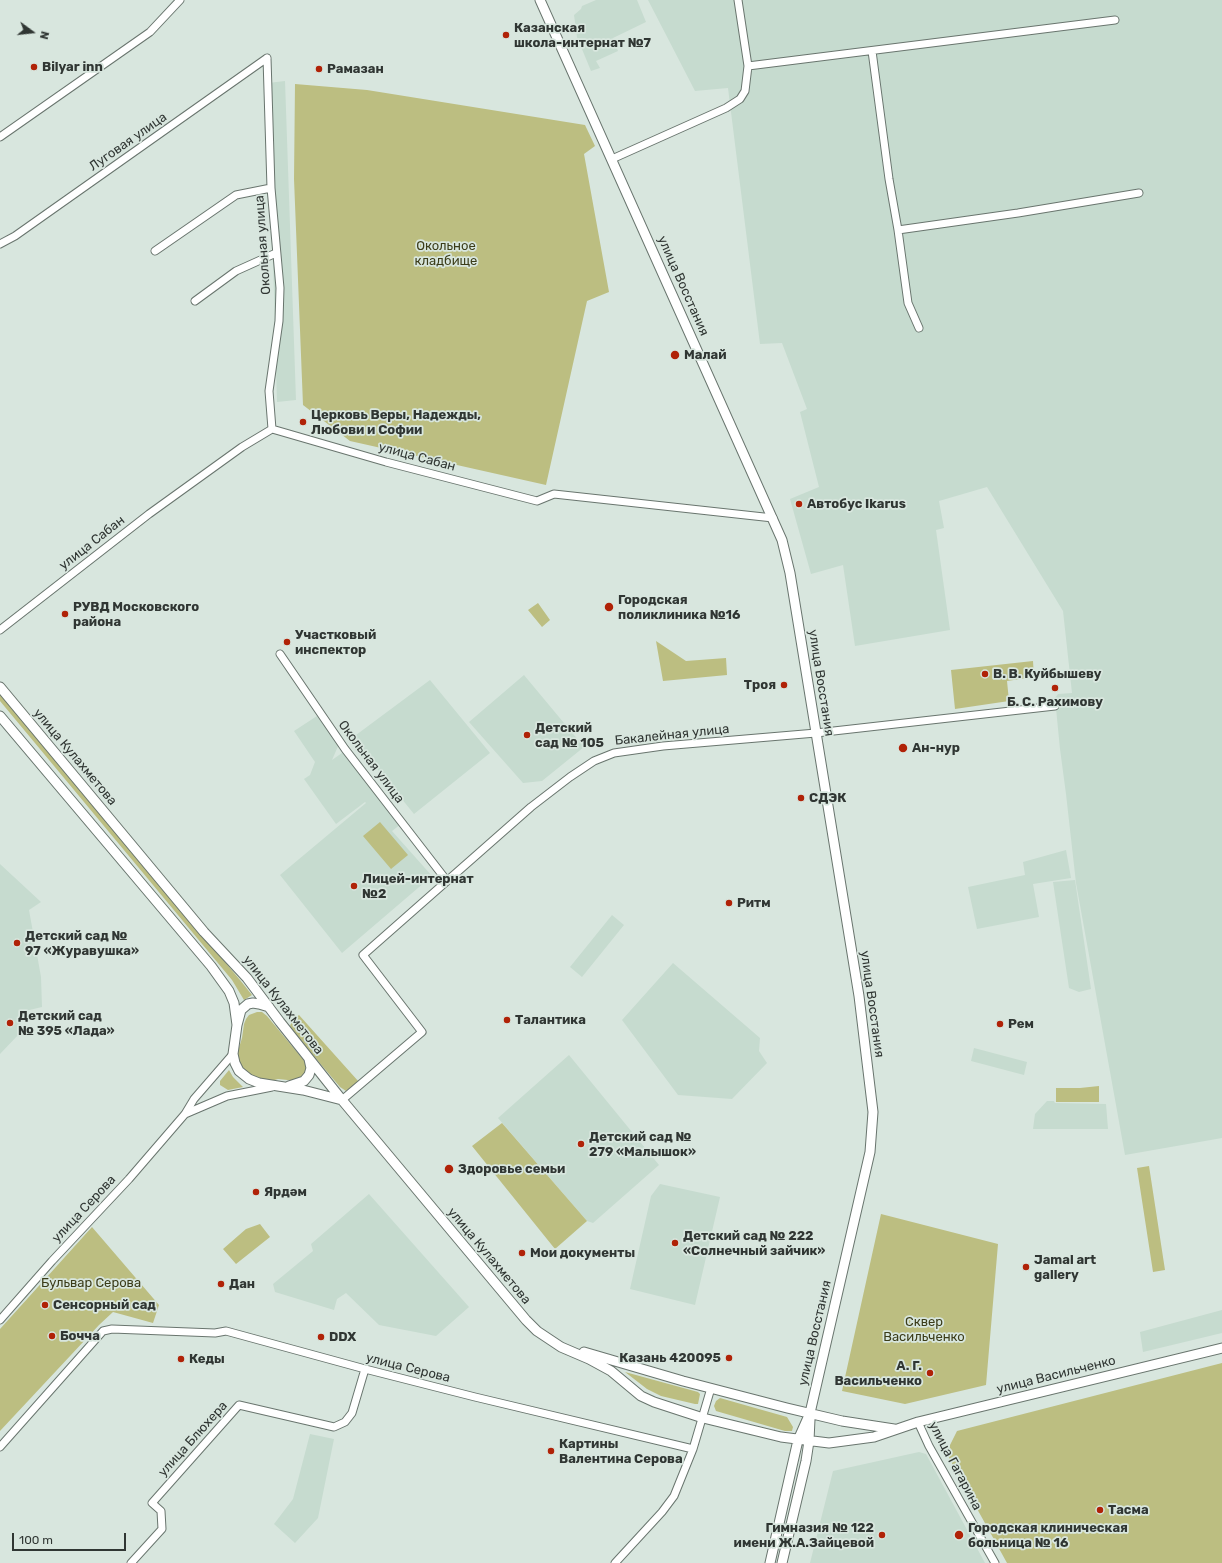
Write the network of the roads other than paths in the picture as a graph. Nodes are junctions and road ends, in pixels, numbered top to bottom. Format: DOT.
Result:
graph roads {
  1 [pos="180,0"];
  2 [pos="540,0"];
  3 [pos="738,0"];
  4 [pos="1115,20"];
  5 [pos="872,51"];
  6 [pos="268,58"];
  7 [pos="748,66"];
  8 [pos="0,137"];
  9 [pos="612,159"];
  10 [pos="271,188"];
  11 [pos="1139,192"];
  12 [pos="898,230"];
  13 [pos="0,244"];
  14 [pos="155,251"];
  15 [pos="276,253"];
  16 [pos="195,301"];
  17 [pos="919,328"];
  18 [pos="272,429"];
  19 [pos="773,518"];
  20 [pos="0,630"];
  21 [pos="280,654"];
  22 [pos="0,687"];
  23 [pos="1055,706"];
  24 [pos="0,716"];
  25 [pos="816,732"];
  26 [pos="447,881"];
  27 [pos="269,1007"];
  28 [pos="237,1025"];
  29 [pos="233,1054"];
  30 [pos="309,1059"];
  31 [pos="279,1087"];
  32 [pos="342,1100"];
  33 [pos="184,1114"];
  34 [pos="0,1320"];
  35 [pos="547,1338"];
  36 [pos="1222,1348"];
  37 [pos="365,1369"];
  38 [pos="711,1388"];
  39 [pos="810,1413"];
  40 [pos="703,1418"];
  41 [pos="918,1422"];
  42 [pos="897,1430"];
  43 [pos="798,1440"];
  44 [pos="809,1440"];
  45 [pos="0,1447"];
  46 [pos="693,1449"];
  47 [pos="131,1563"];
  48 [pos="615,1563"];
  49 [pos="770,1563"];
  50 [pos="782,1563"];
  51 [pos="994,1563"];
  1 -- 8 [label="street"];
  2 -- 9 [label="main road, улица Восстания"];
  3 -- 7 [label="street"];
  4 -- 5 [label="street"];
  5 -- 7 [label="street"];
  5 -- 12 [label="street"];
  6 -- 10 [label="street, Окольная улица"];
  6 -- 13 [label="street, Луговая улица"];
  7 -- 9 [label="street"];
  9 -- 19 [label="main road, улица Восстания"];
  10 -- 14 [label="street"];
  10 -- 15 [label="street, Окольная улица"];
  11 -- 12 [label="street"];
  12 -- 17 [label="street"];
  15 -- 16 [label="street"];
  15 -- 18 [label="street, Окольная улица"];
  18 -- 19 [label="street, улица Сабан"];
  18 -- 20 [label="street, улица Сабан"];
  19 -- 25 [label="main road, улица Восстания"];
  21 -- 26 [label="street, Окольная улица"];
  22 -- 27 [label="main road, улица Кулахметова"];
  23 -- 25 [label="street, Бакалейная улица"];
  24 -- 28 [label="main road"];
  25 -- 26 [label="street, Бакалейная улица"];
  25 -- 39 [label="main road, улица Восстания"];
  26 -- 32 [label="street, Бакалейная улица"];
  27 -- 28 [label="main road"];
  27 -- 30 [label="main road, улица Кулахметова"];
  28 -- 29 [label="main road"];
  29 -- 31 [label="main road"];
  29 -- 33 [label="street, улица Серова"];
  30 -- 31 [label="main road"];
  30 -- 32 [label="main road, улица Кулахметова"];
  31 -- 32 [label="main road"];
  31 -- 33 [label="street, улица Серова"];
  32 -- 35 [label="main road, улица Кулахметова"];
  33 -- 34 [label="street, улица Серова"];
  35 -- 38 [label="main road, улица Кулахметова"];
  35 -- 40 [label="main road, улица Кулахметова"];
  36 -- 41 [label="main road, улица Васильченко"];
  37 -- 45 [label="street, улица Серова"];
  37 -- 46 [label="street, улица Серова"];
  37 -- 47 [label="street, улица Блюхера"];
  38 -- 39 [label="main road, улица Кулахметова"];
  38 -- 40 [label="street"];
  39 -- 42 [label="main road"];
  39 -- 43 [label="main road, улица Восстания"];
  39 -- 44 [label="main road, улица Восстания"];
  40 -- 43 [label="main road, улица Кулахметова"];
  40 -- 46 [label="street"];
  41 -- 42 [label="main road, улица Васильченко"];
  41 -- 51 [label="street, улица Гагарина"];
  42 -- 44 [label="main road, улица Васильченко"];
  43 -- 44 [label="main road"];
  43 -- 49 [label="main road, улица Восстания"];
  44 -- 50 [label="main road, улица Восстания"];
  46 -- 48 [label="street"];
}
